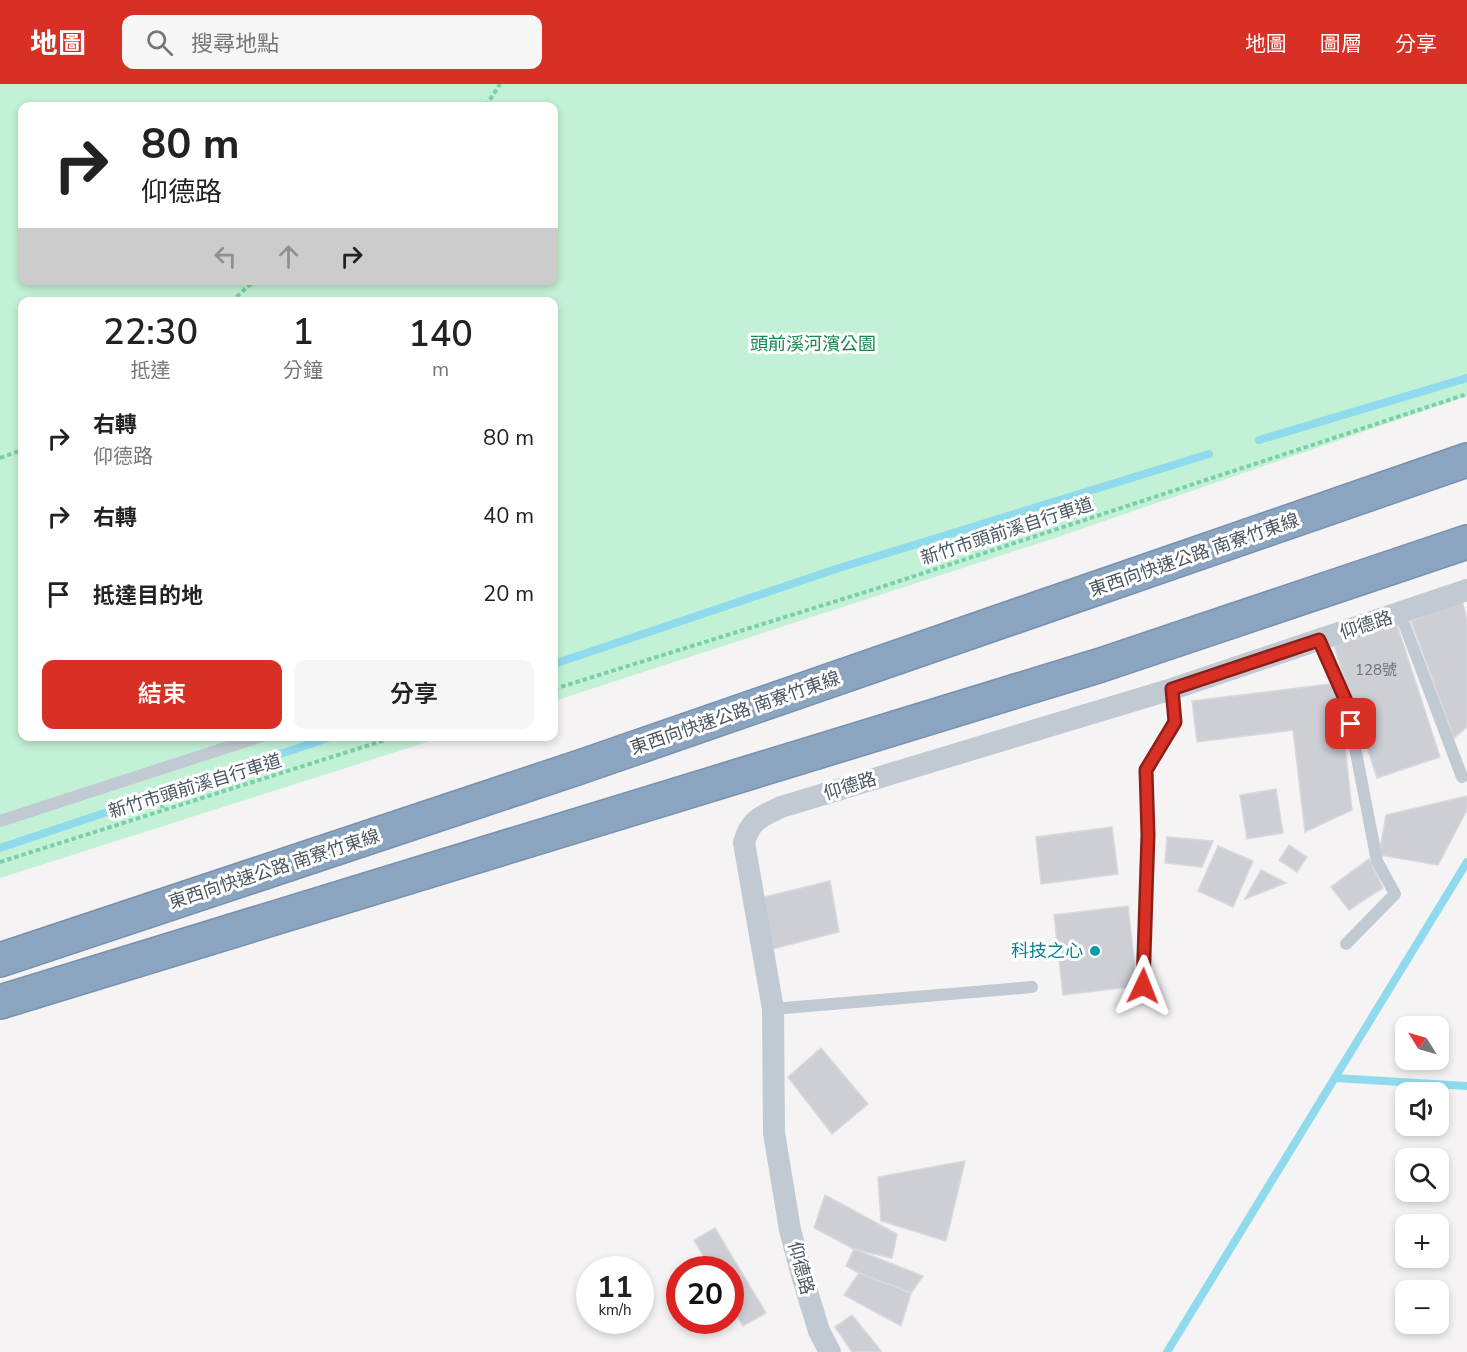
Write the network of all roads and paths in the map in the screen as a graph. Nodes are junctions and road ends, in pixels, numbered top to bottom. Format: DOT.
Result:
graph roads {
  1 [pos="500,84"];
  2 [pos="489,102"];
  3 [pos="250,285"];
  4 [pos="236,297"];
  5 [pos="1467,394"];
  6 [pos="18,451"];
  7 [pos="0,458"];
  8 [pos="1467,460"];
  9 [pos="1467,542"];
  10 [pos="1467,590"];
  11 [pos="1400,613"];
  12 [pos="1319,640"];
  13 [pos="558,688"];
  14 [pos="1172,689"];
  15 [pos="247,741"];
  16 [pos="383,741"];
  17 [pos="1462,777"];
  18 [pos="0,821"];
  19 [pos="0,862"];
  20 [pos="1346,944"];
  21 [pos="0,960"];
  22 [pos="1143,986"];
  23 [pos="1032,987"];
  24 [pos="0,1002"];
  25 [pos="773,1009"];
  26 [pos="830,1352"];
  1 -- 2 [label="path"];
  3 -- 4 [label="path"];
  5 -- 13 [label="path, 新竹市頭前溪自行車道"];
  6 -- 7 [label="path"];
  8 -- 21 [label="highway, 東西向快速公路 南寮竹東線"];
  9 -- 24 [label="highway"];
  10 -- 11 [label="street, 仰德路"];
  11 -- 12 [label="street, 仰德路"];
  11 -- 17 [label="lane"];
  12 -- 14 [label="street, 仰德路"];
  12 -- 20 [label="lane"];
  14 -- 22 [label="lane"];
  14 -- 25 [label="street, 仰德路"];
  15 -- 18 [label="lane"];
  16 -- 19 [label="path, 新竹市頭前溪自行車道"];
  23 -- 25 [label="lane"];
  25 -- 26 [label="street, 仰德路"];
}
